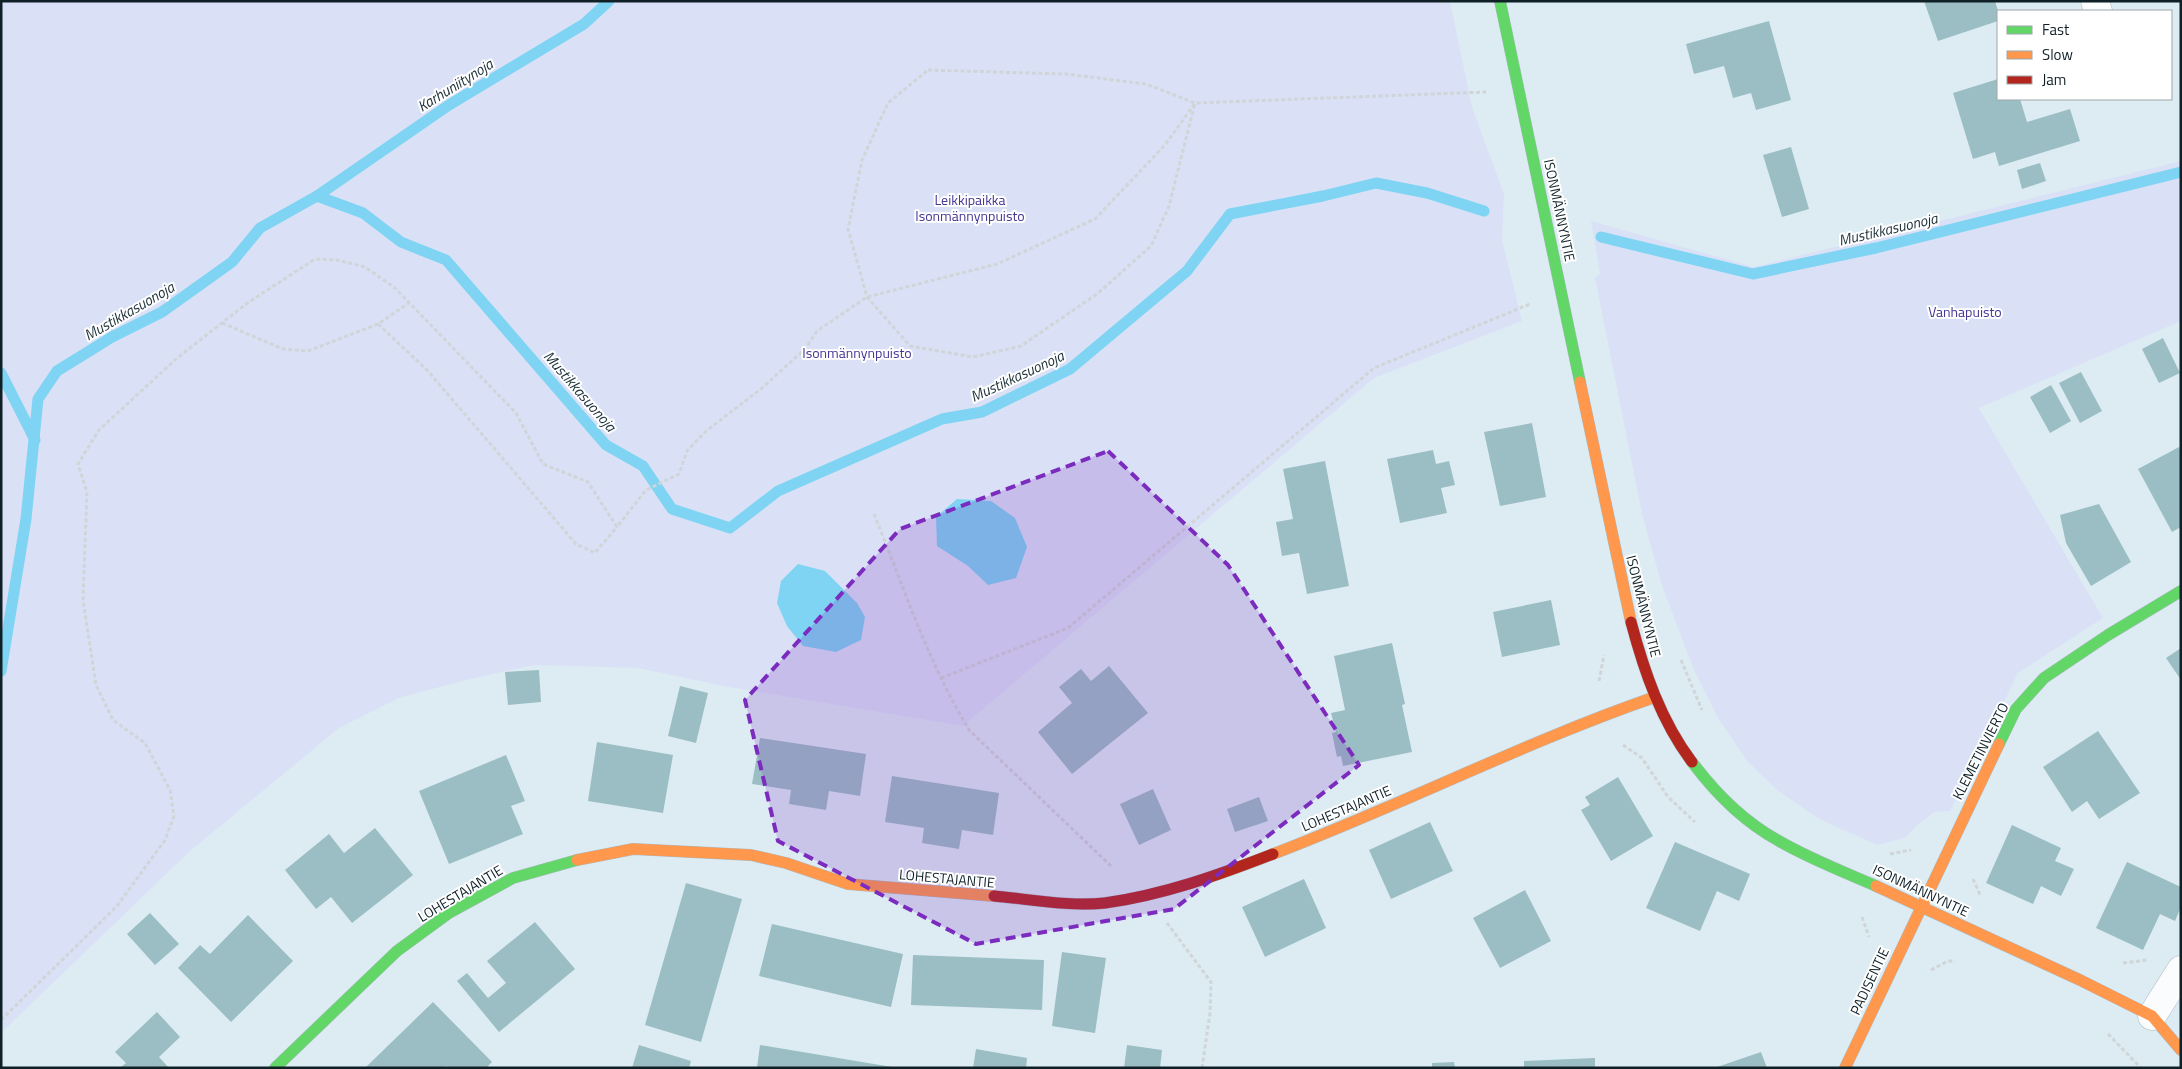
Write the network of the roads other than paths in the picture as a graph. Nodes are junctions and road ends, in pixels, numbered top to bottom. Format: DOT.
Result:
graph roads {
  1 [pos="1500,1"];
  2 [pos="2181,590"];
  3 [pos="1655,697"];
  4 [pos="1922,908"];
  5 [pos="2179,972"];
  6 [pos="2152,1016"];
  7 [pos="2181,1050"];
  8 [pos="275,1068"];
  9 [pos="1845,1068"];
  1 -- 3 [label="street, ISONMÄNNYNTIE"];
  2 -- 4 [label="street, KLEMETINVIERTO"];
  3 -- 4 [label="street, ISONMÄNNYNTIE"];
  3 -- 8 [label="street, LOHESTAJANTIE"];
  4 -- 6 [label="street, ISONMÄNNYNTIE"];
  4 -- 9 [label="street, PADISENTIE"];
  5 -- 6 [label="street"];
  6 -- 7 [label="street, ISONMÄNNYNTIE"];
}
